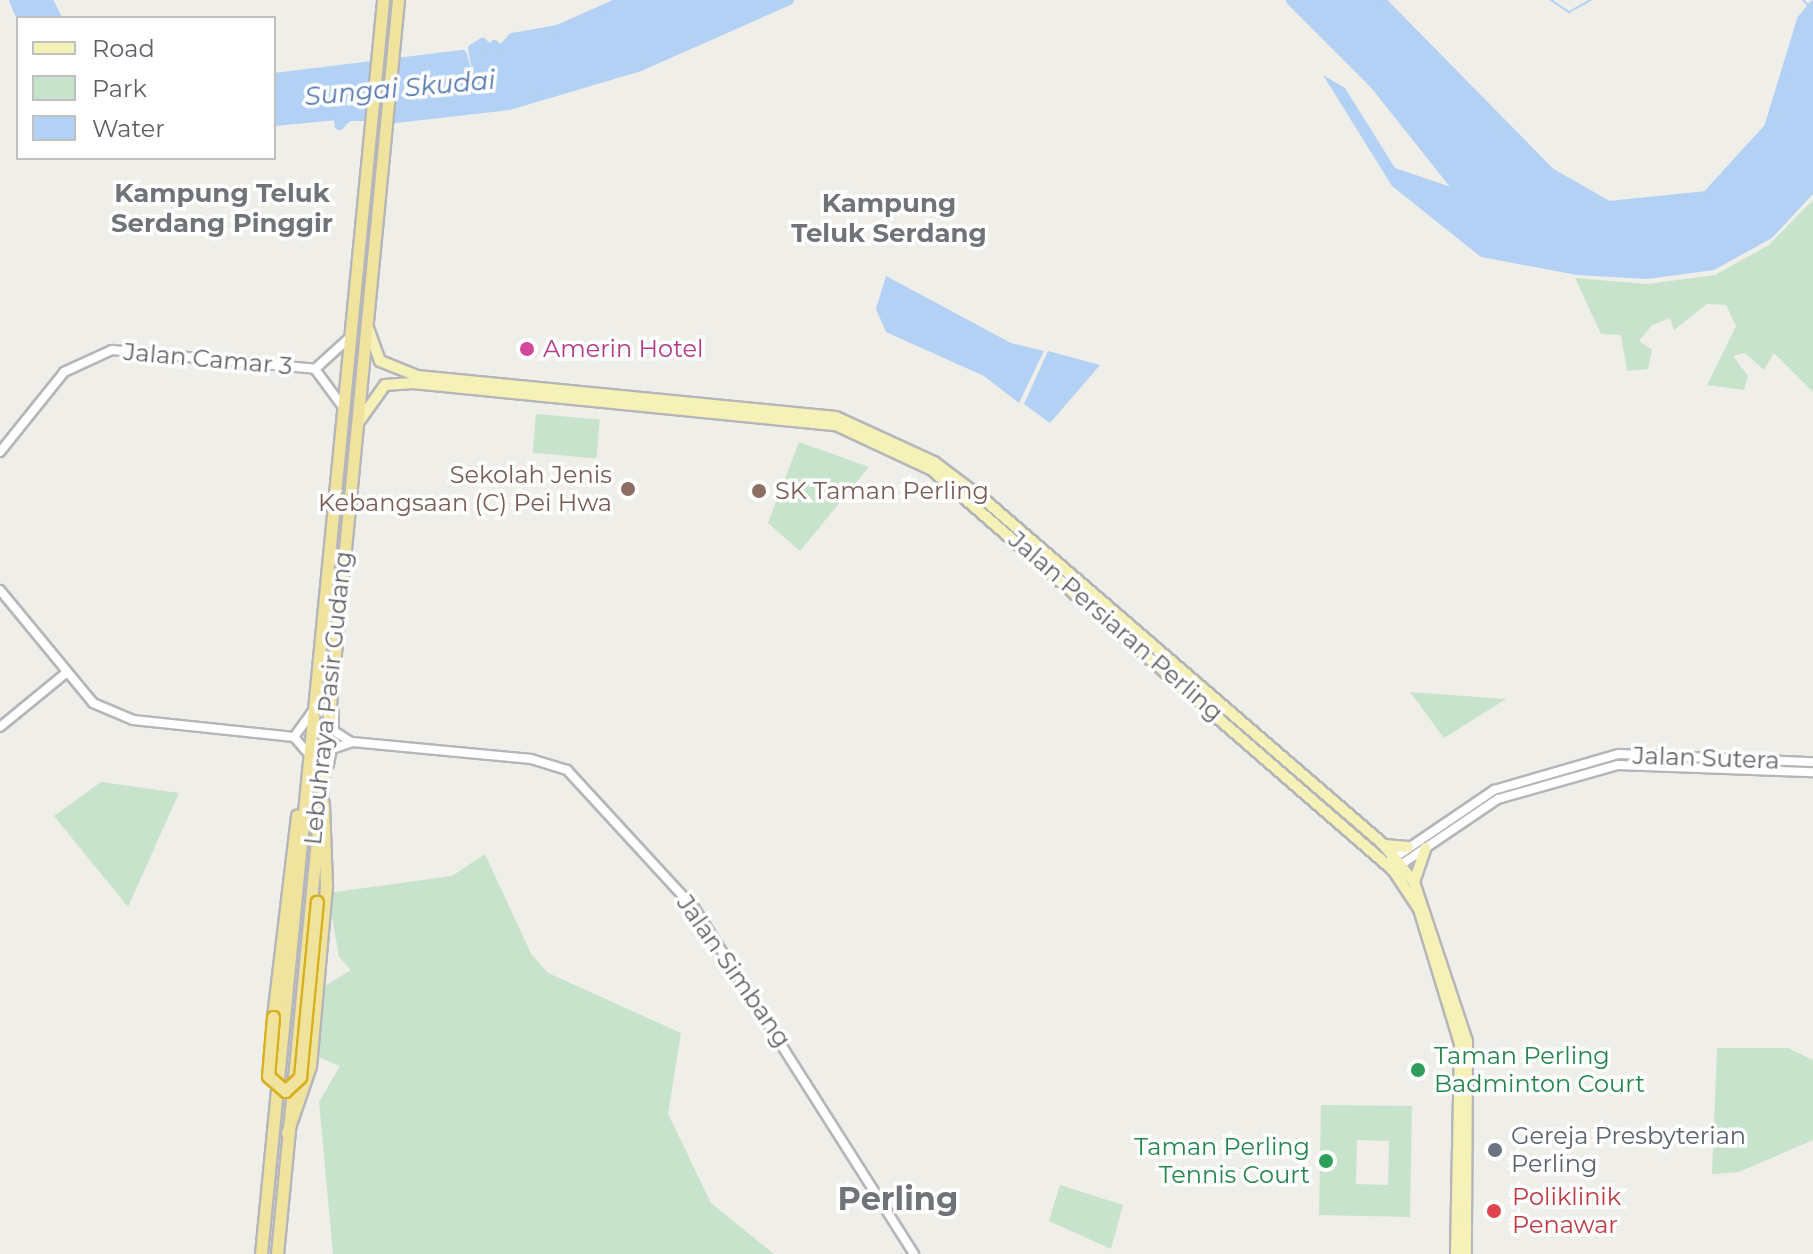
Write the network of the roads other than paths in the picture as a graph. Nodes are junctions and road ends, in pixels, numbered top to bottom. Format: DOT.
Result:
graph roads {
  1 [pos="383,0"];
  2 [pos="398,0"];
  3 [pos="367,326"];
  4 [pos="352,327"];
  5 [pos="315,369"];
  6 [pos="344,408"];
  7 [pos="354,437"];
  8 [pos="0,452"];
  9 [pos="0,590"];
  10 [pos="332,666"];
  11 [pos="66,673"];
  12 [pos="314,709"];
  13 [pos="0,727"];
  14 [pos="294,737"];
  15 [pos="323,739"];
  16 [pos="352,742"];
  17 [pos="1813,762"];
  18 [pos="310,772"];
  19 [pos="1813,772"];
  20 [pos="302,788"];
  21 [pos="323,792"];
  22 [pos="323,822"];
  23 [pos="1383,844"];
  24 [pos="1408,847"];
  25 [pos="1426,848"];
  26 [pos="1394,864"];
  27 [pos="305,870"];
  28 [pos="1414,882"];
  29 [pos="285,1135"];
  30 [pos="261,1254"];
  31 [pos="277,1254"];
  32 [pos="914,1254"];
  33 [pos="1456,1254"];
  34 [pos="1466,1254"];
  1 -- 4 [label="highway, Lebuhraya Pasir Gudang"];
  2 -- 3 [label="highway, Lebuhraya Pasir Gudang"];
  3 -- 7 [label="highway, Lebuhraya Pasir Gudang"];
  3 -- 23 [label="main road, Jalan Persiaran Perling"];
  4 -- 5 [label="street, Jalan Camar 3"];
  4 -- 6 [label="highway, Lebuhraya Pasir Gudang"];
  5 -- 6 [label="street, Jalan Camar 3"];
  5 -- 8 [label="street, Jalan Camar 3"];
  6 -- 12 [label="highway, Lebuhraya Pasir Gudang"];
  7 -- 10 [label="highway, Lebuhraya Pasir Gudang"];
  7 -- 26 [label="main road, Jalan Persiaran Perling"];
  9 -- 11 [label="street"];
  10 -- 15 [label="highway, Lebuhraya Pasir Gudang"];
  10 -- 16 [label="street"];
  11 -- 13 [label="street"];
  11 -- 14 [label="street"];
  12 -- 14 [label="street"];
  12 -- 18 [label="highway, Lebuhraya Pasir Gudang"];
  14 -- 20 [label="street"];
  15 -- 21 [label="highway"];
  15 -- 27 [label="highway, Lebuhraya Pasir Gudang"];
  16 -- 21 [label="street"];
  16 -- 32 [label="street, Jalan Simbang"];
  17 -- 24 [label="street, Jalan Sutera"];
  18 -- 20 [label="highway"];
  18 -- 27 [label="highway, Lebuhraya Pasir Gudang"];
  19 -- 25 [label="street, Jalan Sutera"];
  20 -- 22 [label="highway, bridge"];
  21 -- 22 [label="highway"];
  22 -- 29 [label="highway"];
  23 -- 24 [label="main road"];
  23 -- 26 [label="main road, Jalan Persiaran Perling"];
  24 -- 26 [label="street, Jalan Sutera"];
  25 -- 26 [label="street, Jalan Sutera"];
  25 -- 28 [label="main road"];
  26 -- 28 [label="main road, Jalan Persiaran Perling"];
  26 -- 33 [label="main road, Jalan Persiaran Perling"];
  27 -- 29 [label="highway, Lebuhraya Pasir Gudang"];
  27 -- 30 [label="highway, Lebuhraya Pasir Gudang"];
  28 -- 34 [label="main road, Jalan Persiaran Perling"];
  29 -- 31 [label="highway, Lebuhraya Pasir Gudang"];
}
